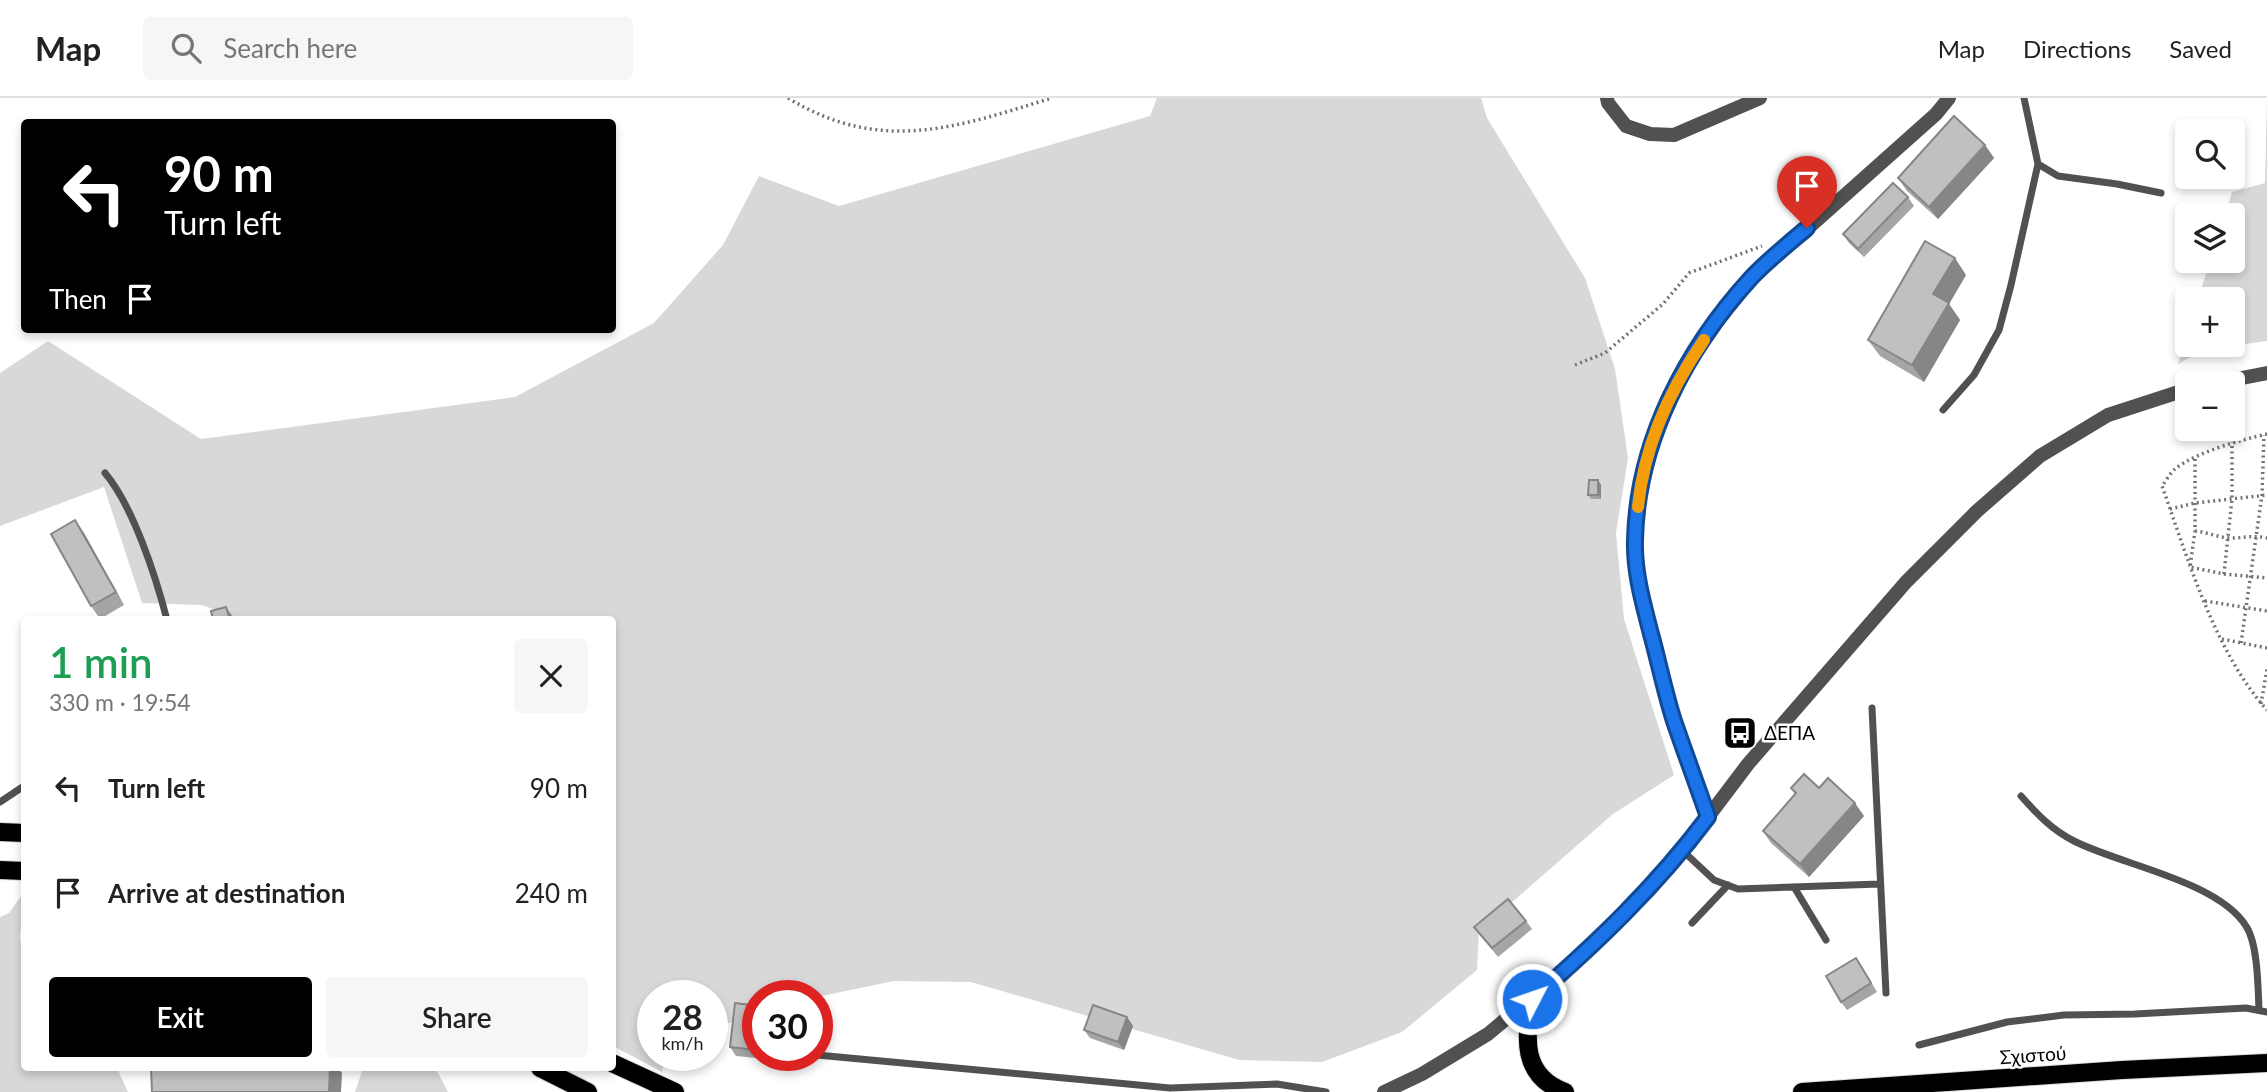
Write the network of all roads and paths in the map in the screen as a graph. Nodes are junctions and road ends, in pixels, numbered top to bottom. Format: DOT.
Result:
graph roads {
  1 [pos="788,98"];
  2 [pos="1052,98"];
  3 [pos="1607,98"];
  4 [pos="1760,98"];
  5 [pos="1949,98"];
  6 [pos="2024,98"];
  7 [pos="2038,164"];
  8 [pos="2161,193"];
  9 [pos="1789,244"];
  10 [pos="1575,365"];
  11 [pos="2267,373"];
  12 [pos="2245,377"];
  13 [pos="2175,394"];
  14 [pos="1943,410"];
  15 [pos="2265,435"];
  16 [pos="2232,442"];
  17 [pos="2195,459"];
  18 [pos="104,473"];
  19 [pos="2265,495"];
  20 [pos="2232,499"];
  21 [pos="2195,503"];
  22 [pos="2170,509"];
  23 [pos="2195,531"];
  24 [pos="2257,536"];
  25 [pos="2227,538"];
  26 [pos="2267,538"];
  27 [pos="2190,567"];
  28 [pos="2224,574"];
  29 [pos="2250,575"];
  30 [pos="2267,578"];
  31 [pos="2205,601"];
  32 [pos="2247,607"];
  33 [pos="2267,611"];
  34 [pos="166,616"];
  35 [pos="2222,639"];
  36 [pos="2241,643"];
  37 [pos="2267,648"];
  38 [pos="2267,669"];
  39 [pos="2262,704"];
  40 [pos="1872,708"];
  41 [pos="2267,710"];
  42 [pos="21,788"];
  43 [pos="2021,796"];
  44 [pos="0,802"];
  45 [pos="1708,817"];
  46 [pos="0,832"];
  47 [pos="21,833"];
  48 [pos="1683,850"];
  49 [pos="0,870"];
  50 [pos="21,871"];
  51 [pos="1880,884"];
  52 [pos="1728,885"];
  53 [pos="1794,887"];
  54 [pos="1692,923"];
  55 [pos="1826,940"];
  56 [pos="1886,993"];
  57 [pos="1532,999"];
  58 [pos="2263,1011"];
  59 [pos="1919,1045"];
  60 [pos="833,1056"];
  61 [pos="2267,1063"];
  62 [pos="616,1065"];
  63 [pos="546,1071"];
  64 [pos="588,1092"];
  65 [pos="675,1092"];
  66 [pos="1326,1092"];
  67 [pos="1384,1092"];
  68 [pos="1565,1092"];
  69 [pos="1802,1092"];
  1 -- 2 [label="path"];
  3 -- 4 [label="street"];
  5 -- 9 [label="street"];
  6 -- 7 [label="lane"];
  7 -- 8 [label="lane"];
  7 -- 14 [label="lane"];
  9 -- 10 [label="path"];
  9 -- 45 [label="street"];
  11 -- 12 [label="street"];
  13 -- 45 [label="street"];
  15 -- 16 [label="path"];
  15 -- 19 [label="path"];
  16 -- 17 [label="path"];
  16 -- 20 [label="path"];
  17 -- 21 [label="path"];
  17 -- 22 [label="path"];
  18 -- 34 [label="lane"];
  19 -- 20 [label="path"];
  19 -- 24 [label="path"];
  20 -- 21 [label="path"];
  20 -- 25 [label="path"];
  21 -- 22 [label="path"];
  21 -- 23 [label="path"];
  22 -- 27 [label="path"];
  23 -- 25 [label="path"];
  23 -- 27 [label="path"];
  24 -- 25 [label="path"];
  24 -- 26 [label="path"];
  24 -- 29 [label="path"];
  25 -- 28 [label="path"];
  27 -- 28 [label="path"];
  27 -- 31 [label="path"];
  28 -- 29 [label="path"];
  29 -- 30 [label="path"];
  29 -- 32 [label="path"];
  31 -- 32 [label="path"];
  31 -- 35 [label="path"];
  32 -- 33 [label="path"];
  32 -- 36 [label="path"];
  35 -- 36 [label="path"];
  35 -- 39 [label="path"];
  36 -- 37 [label="path"];
  38 -- 39 [label="path"];
  39 -- 41 [label="path"];
  40 -- 51 [label="lane"];
  42 -- 44 [label="lane"];
  43 -- 58 [label="lane"];
  45 -- 48 [label="street"];
  46 -- 47 [label="main road"];
  48 -- 52 [label="lane"];
  48 -- 57 [label="street"];
  49 -- 50 [label="main road"];
  51 -- 53 [label="lane"];
  51 -- 56 [label="lane"];
  52 -- 53 [label="lane"];
  52 -- 54 [label="lane"];
  53 -- 55 [label="lane"];
  57 -- 67 [label="street"];
  57 -- 68 [label="main road"];
  58 -- 59 [label="lane"];
  60 -- 66 [label="lane"];
  61 -- 69 [label="main road, Σχιστού"];
  62 -- 65 [label="main road"];
  63 -- 64 [label="main road"];
}
